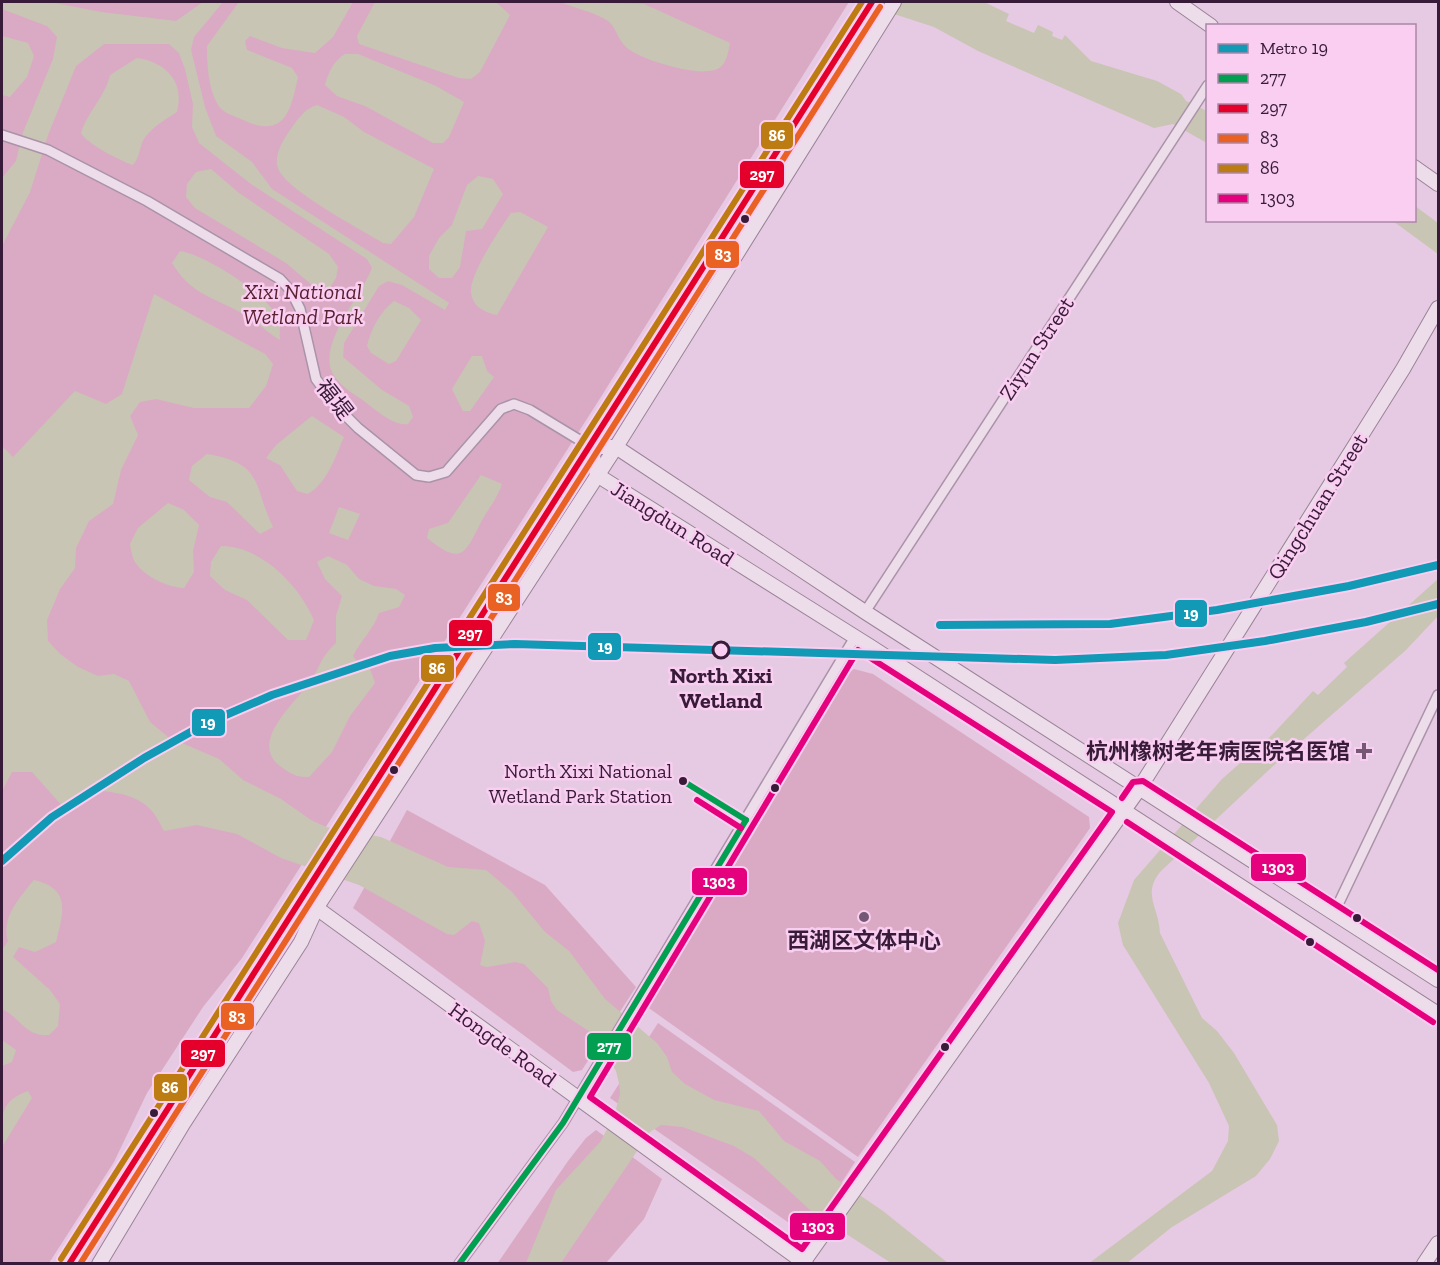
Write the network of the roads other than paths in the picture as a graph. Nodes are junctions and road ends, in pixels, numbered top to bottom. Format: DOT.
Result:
graph roads {
  1 [pos="894,2"];
  2 [pos="1177,2"];
  3 [pos="868,7"];
  4 [pos="1208,24"];
  5 [pos="1205,88"];
  6 [pos="2,135"];
  7 [pos="1416,168"];
  8 [pos="1438,184"];
  9 [pos="1438,308"];
  10 [pos="591,447"];
  11 [pos="615,447"];
  12 [pos="597,475"];
  13 [pos="865,612"];
  14 [pos="855,637"];
  15 [pos="1438,695"];
  16 [pos="1139,789"];
  17 [pos="1125,810"];
  18 [pos="301,898"];
  19 [pos="317,907"];
  20 [pos="1334,913"];
  21 [pos="1438,980"];
  22 [pos="1438,1014"];
  23 [pos="578,1099"];
  24 [pos="1438,1243"];
  25 [pos="69,1263"];
  26 [pos="99,1263"];
  27 [pos="459,1263"];
  28 [pos="804,1263"];
  29 [pos="1424,1263"];
  1 -- 11 [label="main road"];
  2 -- 4 [label="main road"];
  3 -- 10 [label="main road"];
  5 -- 13 [label="street, Ziyun Street"];
  6 -- 10 [label="street, 福堤"];
  7 -- 8 [label="main road"];
  9 -- 16 [label="main road, Qingchuan Street"];
  10 -- 11 [label="main road, Jiangdun Road"];
  10 -- 12 [label="main road, Jiangdun Road"];
  10 -- 18 [label="main road"];
  11 -- 12 [label="main road"];
  11 -- 13 [label="main road, Jiangdun Road"];
  12 -- 14 [label="main road, Jiangdun Road"];
  12 -- 19 [label="main road"];
  13 -- 16 [label="main road, Jiangdun Road"];
  14 -- 17 [label="main road, Jiangdun Road"];
  14 -- 23 [label="street"];
  15 -- 20 [label="street"];
  16 -- 17 [label="main road, Qingchuan Street"];
  16 -- 20 [label="main road, Jiangdun Road"];
  17 -- 22 [label="main road, Jiangdun Road"];
  17 -- 28 [label="main road, Qingchuan Street"];
  18 -- 19 [label="main road, Hongde Road"];
  18 -- 25 [label="main road"];
  19 -- 23 [label="main road, Hongde Road"];
  19 -- 26 [label="main road"];
  20 -- 21 [label="main road, Jiangdun Road"];
  23 -- 27 [label="street"];
  23 -- 28 [label="main road, Hongde Road"];
  24 -- 29 [label="main road"];
}
